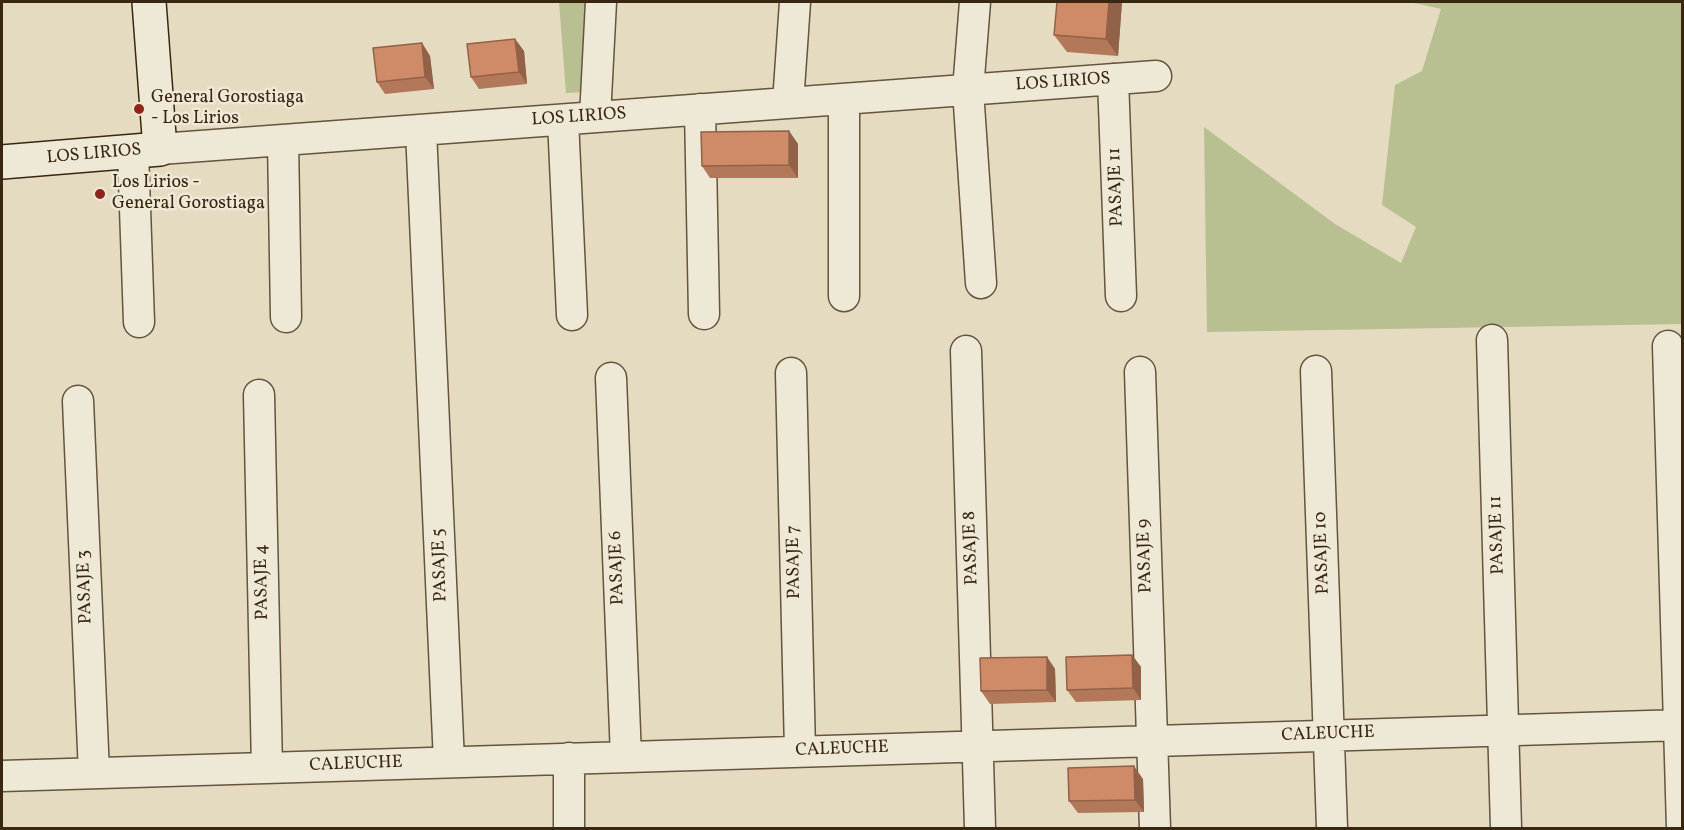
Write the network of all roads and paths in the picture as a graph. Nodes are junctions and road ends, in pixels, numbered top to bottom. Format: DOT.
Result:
graph roads {
  1 [pos="149,2"];
  2 [pos="601,2"];
  3 [pos="795,2"];
  4 [pos="975,2"];
  5 [pos="1156,76"];
  6 [pos="1113,79"];
  7 [pos="968,90"];
  8 [pos="844,99"];
  9 [pos="788,103"];
  10 [pos="700,110"];
  11 [pos="595,117"];
  12 [pos="562,120"];
  13 [pos="421,130"];
  14 [pos="283,140"];
  15 [pos="147,150"];
  16 [pos="2,162"];
  17 [pos="981,284"];
  18 [pos="844,296"];
  19 [pos="1121,296"];
  20 [pos="704,314"];
  21 [pos="572,315"];
  22 [pos="286,317"];
  23 [pos="139,322"];
  24 [pos="1492,340"];
  25 [pos="1668,346"];
  26 [pos="966,351"];
  27 [pos="1317,371"];
  28 [pos="1140,372"];
  29 [pos="791,373"];
  30 [pos="610,378"];
  31 [pos="259,395"];
  32 [pos="78,401"];
  33 [pos="1681,725"];
  34 [pos="1504,730"];
  35 [pos="1330,735"];
  36 [pos="1152,741"];
  37 [pos="978,746"];
  38 [pos="800,751"];
  39 [pos="626,757"];
  40 [pos="569,758"];
  41 [pos="449,762"];
  42 [pos="267,768"];
  43 [pos="94,773"];
  44 [pos="2,776"];
  45 [pos="569,828"];
  46 [pos="980,828"];
  47 [pos="1155,828"];
  48 [pos="1332,828"];
  49 [pos="1506,828"];
  50 [pos="1682,828"];
  1 -- 15 [label="street"];
  2 -- 11 [label="street"];
  3 -- 9 [label="street"];
  4 -- 7 [label="street"];
  5 -- 6 [label="street, LOS LIRIOS"];
  6 -- 7 [label="street, LOS LIRIOS"];
  6 -- 19 [label="street, PASAJE 11"];
  7 -- 8 [label="street, LOS LIRIOS"];
  7 -- 17 [label="street"];
  8 -- 9 [label="street, LOS LIRIOS"];
  8 -- 18 [label="street"];
  9 -- 10 [label="street, LOS LIRIOS"];
  10 -- 11 [label="street, LOS LIRIOS"];
  10 -- 20 [label="street"];
  11 -- 12 [label="street, LOS LIRIOS"];
  12 -- 13 [label="street, LOS LIRIOS"];
  12 -- 21 [label="street"];
  13 -- 14 [label="street, LOS LIRIOS"];
  13 -- 41 [label="street, PASAJE 5"];
  14 -- 15 [label="street, LOS LIRIOS"];
  14 -- 22 [label="street"];
  15 -- 16 [label="street, LOS LIRIOS"];
  15 -- 23 [label="street"];
  24 -- 34 [label="street, PASAJE 11"];
  25 -- 33 [label="street"];
  26 -- 37 [label="street, PASAJE 8"];
  27 -- 35 [label="street, PASAJE 10"];
  28 -- 36 [label="street, PASAJE 9"];
  29 -- 38 [label="street, PASAJE 7"];
  30 -- 39 [label="street, PASAJE 6"];
  31 -- 42 [label="street, PASAJE 4"];
  32 -- 43 [label="street, PASAJE 3"];
  33 -- 34 [label="street, CALEUCHE"];
  33 -- 50 [label="street"];
  34 -- 35 [label="street, CALEUCHE"];
  34 -- 49 [label="street, PASAJE 11"];
  35 -- 36 [label="street, CALEUCHE"];
  35 -- 48 [label="street, PASAJE 10"];
  36 -- 37 [label="street, CALEUCHE"];
  36 -- 47 [label="street, PASAJE 9"];
  37 -- 38 [label="street, CALEUCHE"];
  37 -- 46 [label="street, PASAJE 8"];
  38 -- 39 [label="street, CALEUCHE"];
  39 -- 40 [label="street, CALEUCHE"];
  40 -- 41 [label="street, CALEUCHE"];
  40 -- 45 [label="street"];
  41 -- 42 [label="street, CALEUCHE"];
  42 -- 43 [label="street, CALEUCHE"];
  43 -- 44 [label="street, CALEUCHE"];
}
